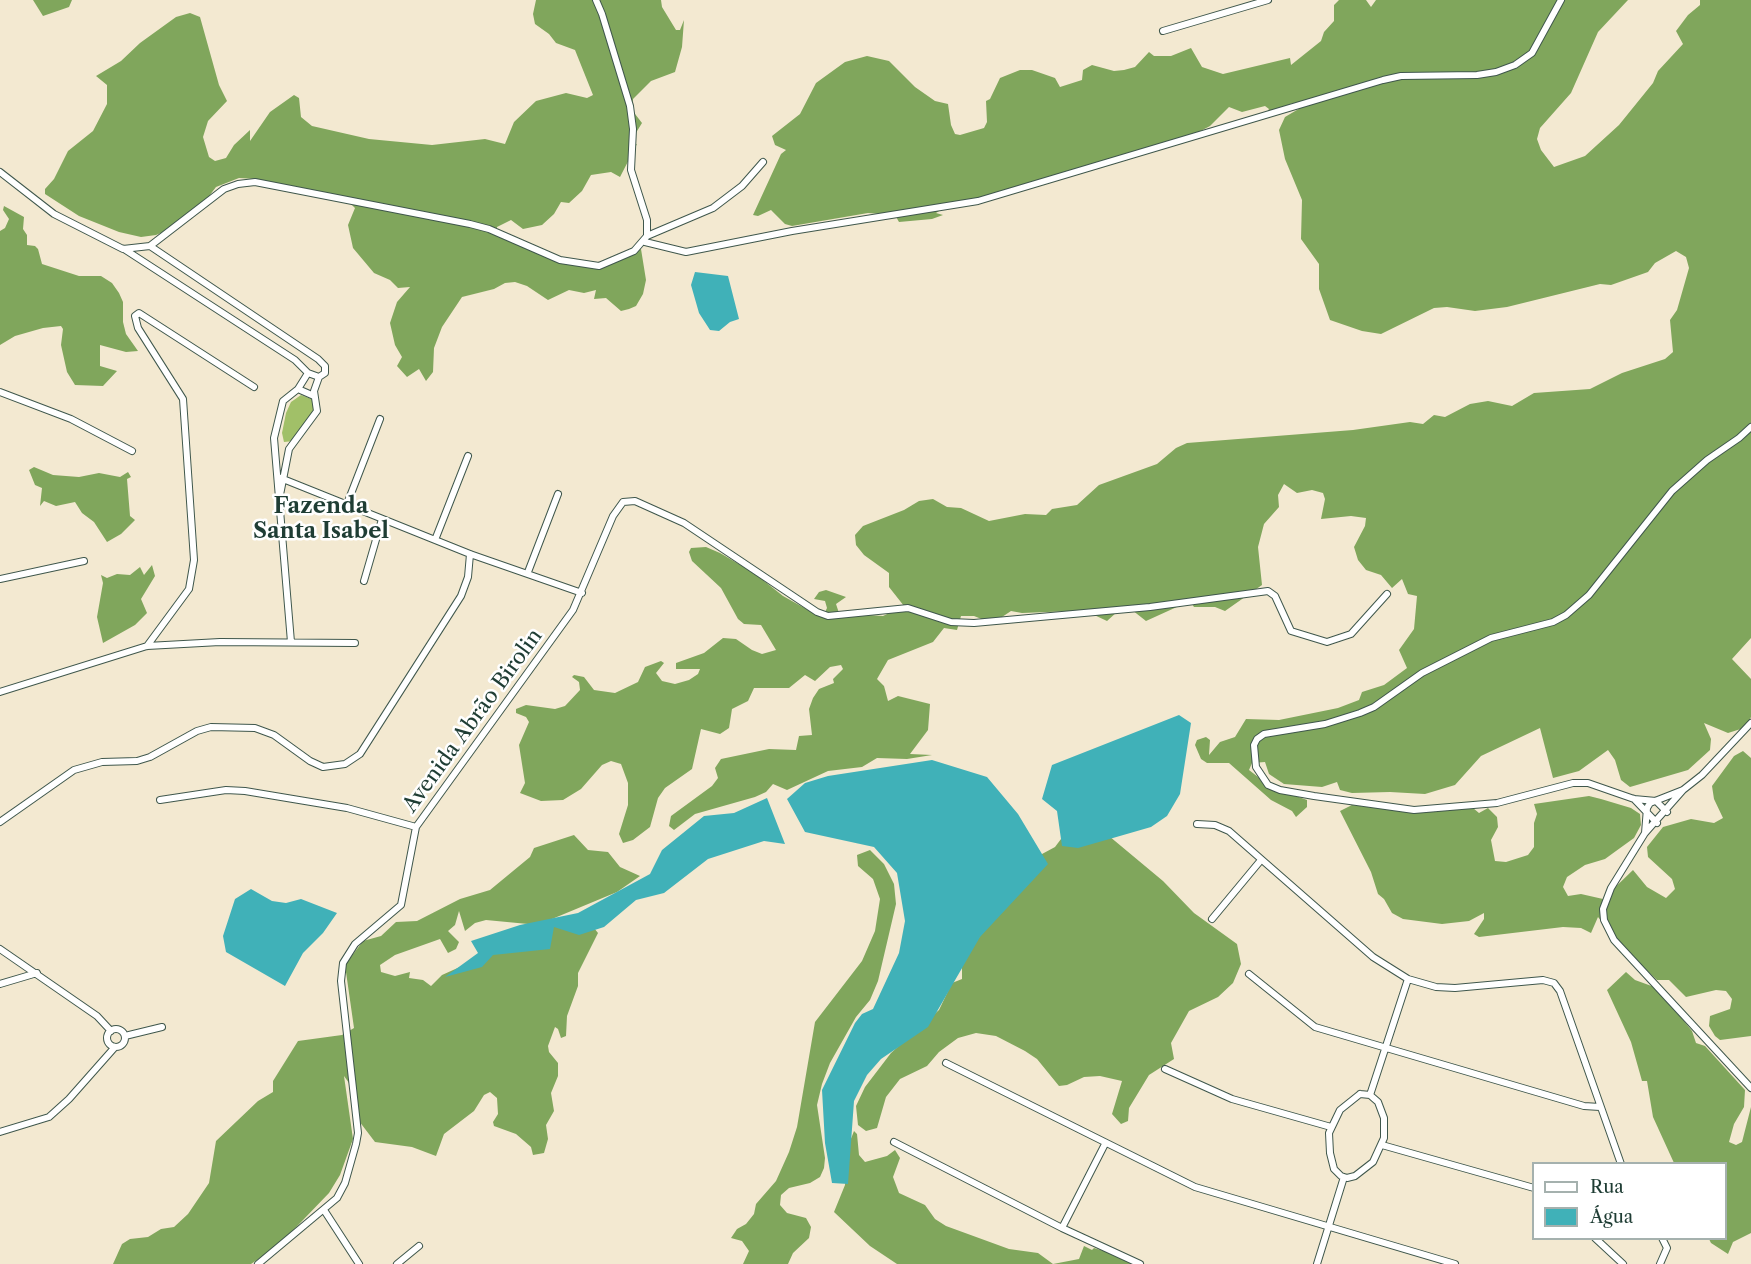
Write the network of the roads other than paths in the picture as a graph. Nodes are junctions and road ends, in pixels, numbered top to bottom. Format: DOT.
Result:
graph roads {
  1 [pos="596,0"];
  2 [pos="1268,0"];
  3 [pos="1561,0"];
  4 [pos="1163,31"];
  5 [pos="763,162"];
  6 [pos="0,172"];
  7 [pos="646,239"];
  8 [pos="150,246"];
  9 [pos="123,249"];
  10 [pos="303,349"];
  11 [pos="295,360"];
  12 [pos="308,373"];
  13 [pos="319,377"];
  14 [pos="254,387"];
  15 [pos="298,390"];
  16 [pos="0,392"];
  17 [pos="314,396"];
  18 [pos="380,419"];
  19 [pos="1751,427"];
  20 [pos="1751,435"];
  21 [pos="1739,438"];
  22 [pos="132,451"];
  23 [pos="468,456"];
  24 [pos="281,479"];
  25 [pos="558,494"];
  26 [pos="346,504"];
  27 [pos="382,519"];
  28 [pos="435,540"];
  29 [pos="470,554"];
  30 [pos="84,561"];
  31 [pos="528,572"];
  32 [pos="0,579"];
  33 [pos="364,581"];
  34 [pos="582,592"];
  35 [pos="1387,594"];
  36 [pos="291,642"];
  37 [pos="355,643"];
  38 [pos="147,646"];
  39 [pos="0,692"];
  40 [pos="1751,723"];
  41 [pos="1683,790"];
  42 [pos="1634,799"];
  43 [pos="160,800"];
  44 [pos="1656,801"];
  45 [pos="1667,812"];
  46 [pos="1647,814"];
  47 [pos="0,822"];
  48 [pos="1657,823"];
  49 [pos="1197,824"];
  50 [pos="416,826"];
  51 [pos="1645,833"];
  52 [pos="1261,860"];
  53 [pos="1212,919"];
  54 [pos="0,949"];
  55 [pos="37,973"];
  56 [pos="1249,974"];
  57 [pos="1408,979"];
  58 [pos="0,984"];
  59 [pos="162,1027"];
  60 [pos="111,1031"];
  61 [pos="125,1036"];
  62 [pos="115,1047"];
  63 [pos="1385,1049"];
  64 [pos="946,1063"];
  65 [pos="1165,1069"];
  66 [pos="1751,1088"];
  67 [pos="1370,1095"];
  68 [pos="1600,1107"];
  69 [pos="1331,1127"];
  70 [pos="0,1132"];
  71 [pos="894,1142"];
  72 [pos="1105,1144"];
  73 [pos="1382,1145"];
  74 [pos="1620,1162"];
  75 [pos="1344,1177"];
  76 [pos="1532,1188"];
  77 [pos="324,1210"];
  78 [pos="1328,1227"];
  79 [pos="1062,1228"];
  80 [pos="1596,1240"];
  81 [pos="1663,1240"];
  82 [pos="418,1246"];
  83 [pos="258,1264"];
  84 [pos="359,1264"];
  85 [pos="397,1264"];
  86 [pos="1140,1264"];
  87 [pos="1317,1264"];
  88 [pos="1455,1264"];
  89 [pos="1623,1264"];
  90 [pos="1660,1264"];
  1 -- 7 [label="street"];
  2 -- 4 [label="street"];
  3 -- 7 [label="street"];
  5 -- 7 [label="street"];
  6 -- 9 [label="street"];
  7 -- 8 [label="street"];
  8 -- 9 [label="street"];
  8 -- 10 [label="street"];
  9 -- 11 [label="street"];
  10 -- 11 [label="street"];
  10 -- 13 [label="street"];
  11 -- 12 [label="street"];
  12 -- 13 [label="street"];
  12 -- 15 [label="street"];
  13 -- 17 [label="street"];
  14 -- 38 [label="street"];
  15 -- 17 [label="street"];
  15 -- 24 [label="street"];
  16 -- 22 [label="street"];
  17 -- 24 [label="street"];
  18 -- 26 [label="street"];
  19 -- 21 [label="street"];
  20 -- 21 [label="street"];
  21 -- 42 [label="street"];
  23 -- 28 [label="street"];
  24 -- 26 [label="street"];
  24 -- 36 [label="street"];
  25 -- 31 [label="street"];
  26 -- 27 [label="street"];
  27 -- 28 [label="street"];
  27 -- 33 [label="street"];
  28 -- 29 [label="street"];
  29 -- 31 [label="street"];
  29 -- 47 [label="street"];
  30 -- 32 [label="street"];
  31 -- 34 [label="street"];
  34 -- 35 [label="street, Avenida Abrão Birolin"];
  34 -- 50 [label="street, Avenida Abrão Birolin"];
  36 -- 37 [label="street"];
  36 -- 38 [label="street"];
  38 -- 39 [label="street"];
  40 -- 41 [label="street"];
  41 -- 44 [label="street"];
  41 -- 45 [label="street"];
  42 -- 44 [label="street"];
  42 -- 46 [label="street"];
  43 -- 50 [label="street"];
  44 -- 45 [label="street"];
  44 -- 46 [label="street"];
  45 -- 48 [label="street"];
  46 -- 48 [label="street"];
  46 -- 51 [label="street"];
  48 -- 51 [label="street"];
  49 -- 52 [label="street"];
  50 -- 77 [label="street, Avenida Abrão Birolin"];
  51 -- 66 [label="street"];
  52 -- 53 [label="street"];
  52 -- 57 [label="street"];
  54 -- 55 [label="street"];
  55 -- 58 [label="street"];
  55 -- 60 [label="street"];
  56 -- 63 [label="street"];
  57 -- 63 [label="street"];
  57 -- 68 [label="street"];
  59 -- 61 [label="street"];
  60 -- 61 [label="street"];
  60 -- 62 [label="street"];
  61 -- 62 [label="street"];
  62 -- 70 [label="street"];
  63 -- 67 [label="street"];
  63 -- 68 [label="street"];
  64 -- 72 [label="street"];
  65 -- 69 [label="street"];
  67 -- 69 [label="street"];
  67 -- 73 [label="street"];
  68 -- 74 [label="street"];
  69 -- 75 [label="street"];
  71 -- 79 [label="street"];
  72 -- 78 [label="street"];
  72 -- 79 [label="street"];
  73 -- 75 [label="street"];
  73 -- 76 [label="street"];
  75 -- 78 [label="street"];
  77 -- 83 [label="street, Avenida Abrão Birolin"];
  77 -- 84 [label="street"];
  78 -- 87 [label="street"];
  78 -- 88 [label="street"];
  79 -- 86 [label="street"];
  80 -- 89 [label="street"];
  81 -- 90 [label="street"];
  82 -- 85 [label="street"];
}
